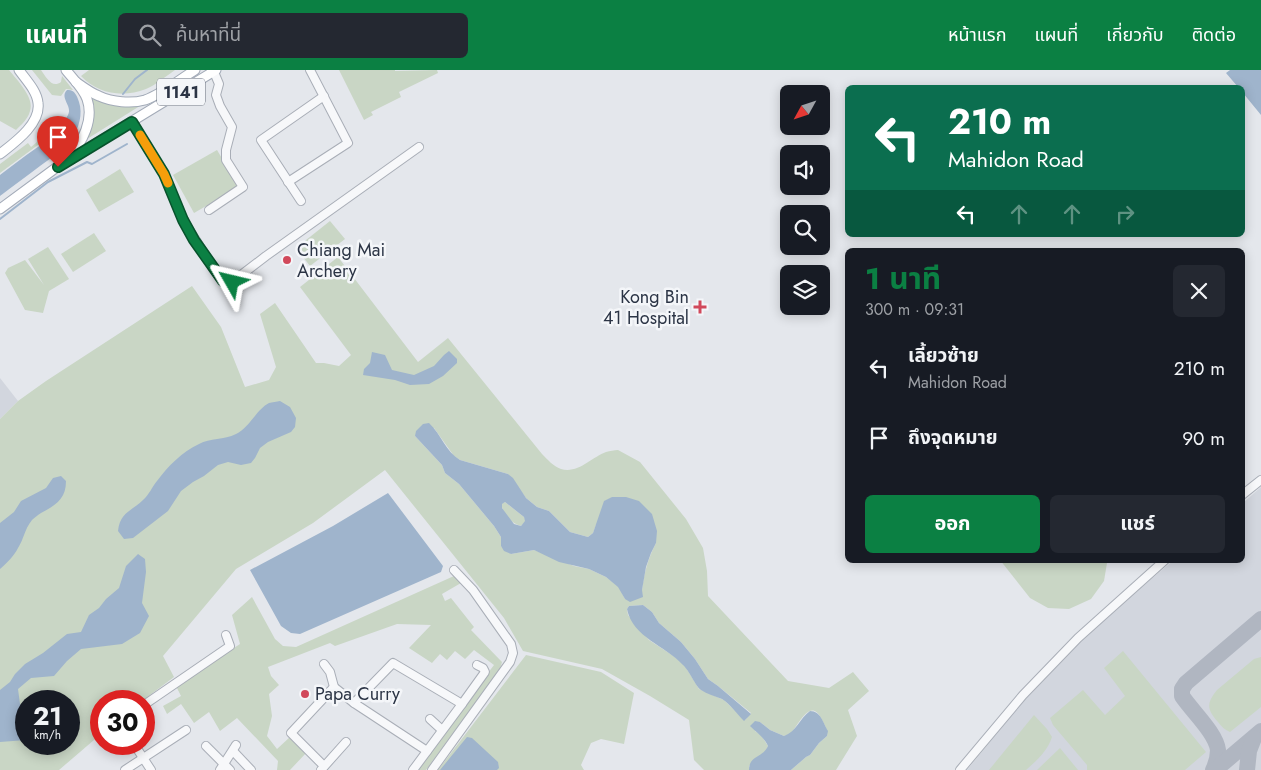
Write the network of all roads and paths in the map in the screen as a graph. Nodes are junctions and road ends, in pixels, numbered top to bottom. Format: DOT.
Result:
graph roads {
  1 [pos="19,70"];
  2 [pos="66,70"];
  3 [pos="195,70"];
  4 [pos="310,70"];
  5 [pos="215,71"];
  6 [pos="76,82"];
  7 [pos="324,96"];
  8 [pos="132,122"];
  9 [pos="419,148"];
  10 [pos="0,154"];
  11 [pos="58,167"];
  12 [pos="288,182"];
  13 [pos="300,201"];
  14 [pos="0,209"];
  15 [pos="209,210"];
  16 [pos="1261,480"];
  17 [pos="1245,493"];
  18 [pos="1162,563"];
  19 [pos="454,570"];
  20 [pos="226,635"];
  21 [pos="324,664"];
  22 [pos="477,665"];
  23 [pos="334,686"];
  24 [pos="155,697"];
  25 [pos="354,703"];
  26 [pos="462,704"];
  27 [pos="430,719"];
  28 [pos="186,730"];
  29 [pos="442,730"];
  30 [pos="346,742"];
  31 [pos="206,746"];
  32 [pos="427,751"];
  33 [pos="141,755"];
  34 [pos="143,758"];
  35 [pos="225,768"];
  36 [pos="322,768"];
  37 [pos="125,770"];
  38 [pos="151,770"];
  39 [pos="252,770"];
  40 [pos="413,770"];
  41 [pos="432,770"];
  42 [pos="960,770"];
  1 -- 10 [label="main road"];
  2 -- 6 [label="main road"];
  3 -- 6 [label="main road, 1141"];
  4 -- 7 [label="street"];
  5 -- 8 [label="main road, 1141"];
  5 -- 15 [label="street"];
  6 -- 11 [label="main road"];
  7 -- 12 [label="street"];
  7 -- 12 [label="street"];
  8 -- 9 [label="street"];
  8 -- 11 [label="main road"];
  11 -- 14 [label="main road"];
  12 -- 13 [label="street"];
  16 -- 17 [label="street"];
  18 -- 42 [label="street"];
  19 -- 41 [label="street"];
  20 -- 24 [label="street"];
  21 -- 23 [label="street"];
  22 -- 26 [label="street"];
  23 -- 25 [label="street"];
  23 -- 36 [label="street"];
  25 -- 26 [label="street"];
  25 -- 32 [label="street"];
  26 -- 29 [label="street"];
  27 -- 29 [label="street"];
  28 -- 34 [label="street"];
  29 -- 32 [label="street"];
  30 -- 36 [label="street"];
  31 -- 35 [label="street"];
  32 -- 40 [label="street"];
  33 -- 34 [label="street"];
  34 -- 37 [label="street"];
  34 -- 38 [label="street"];
  35 -- 39 [label="street"];
}
